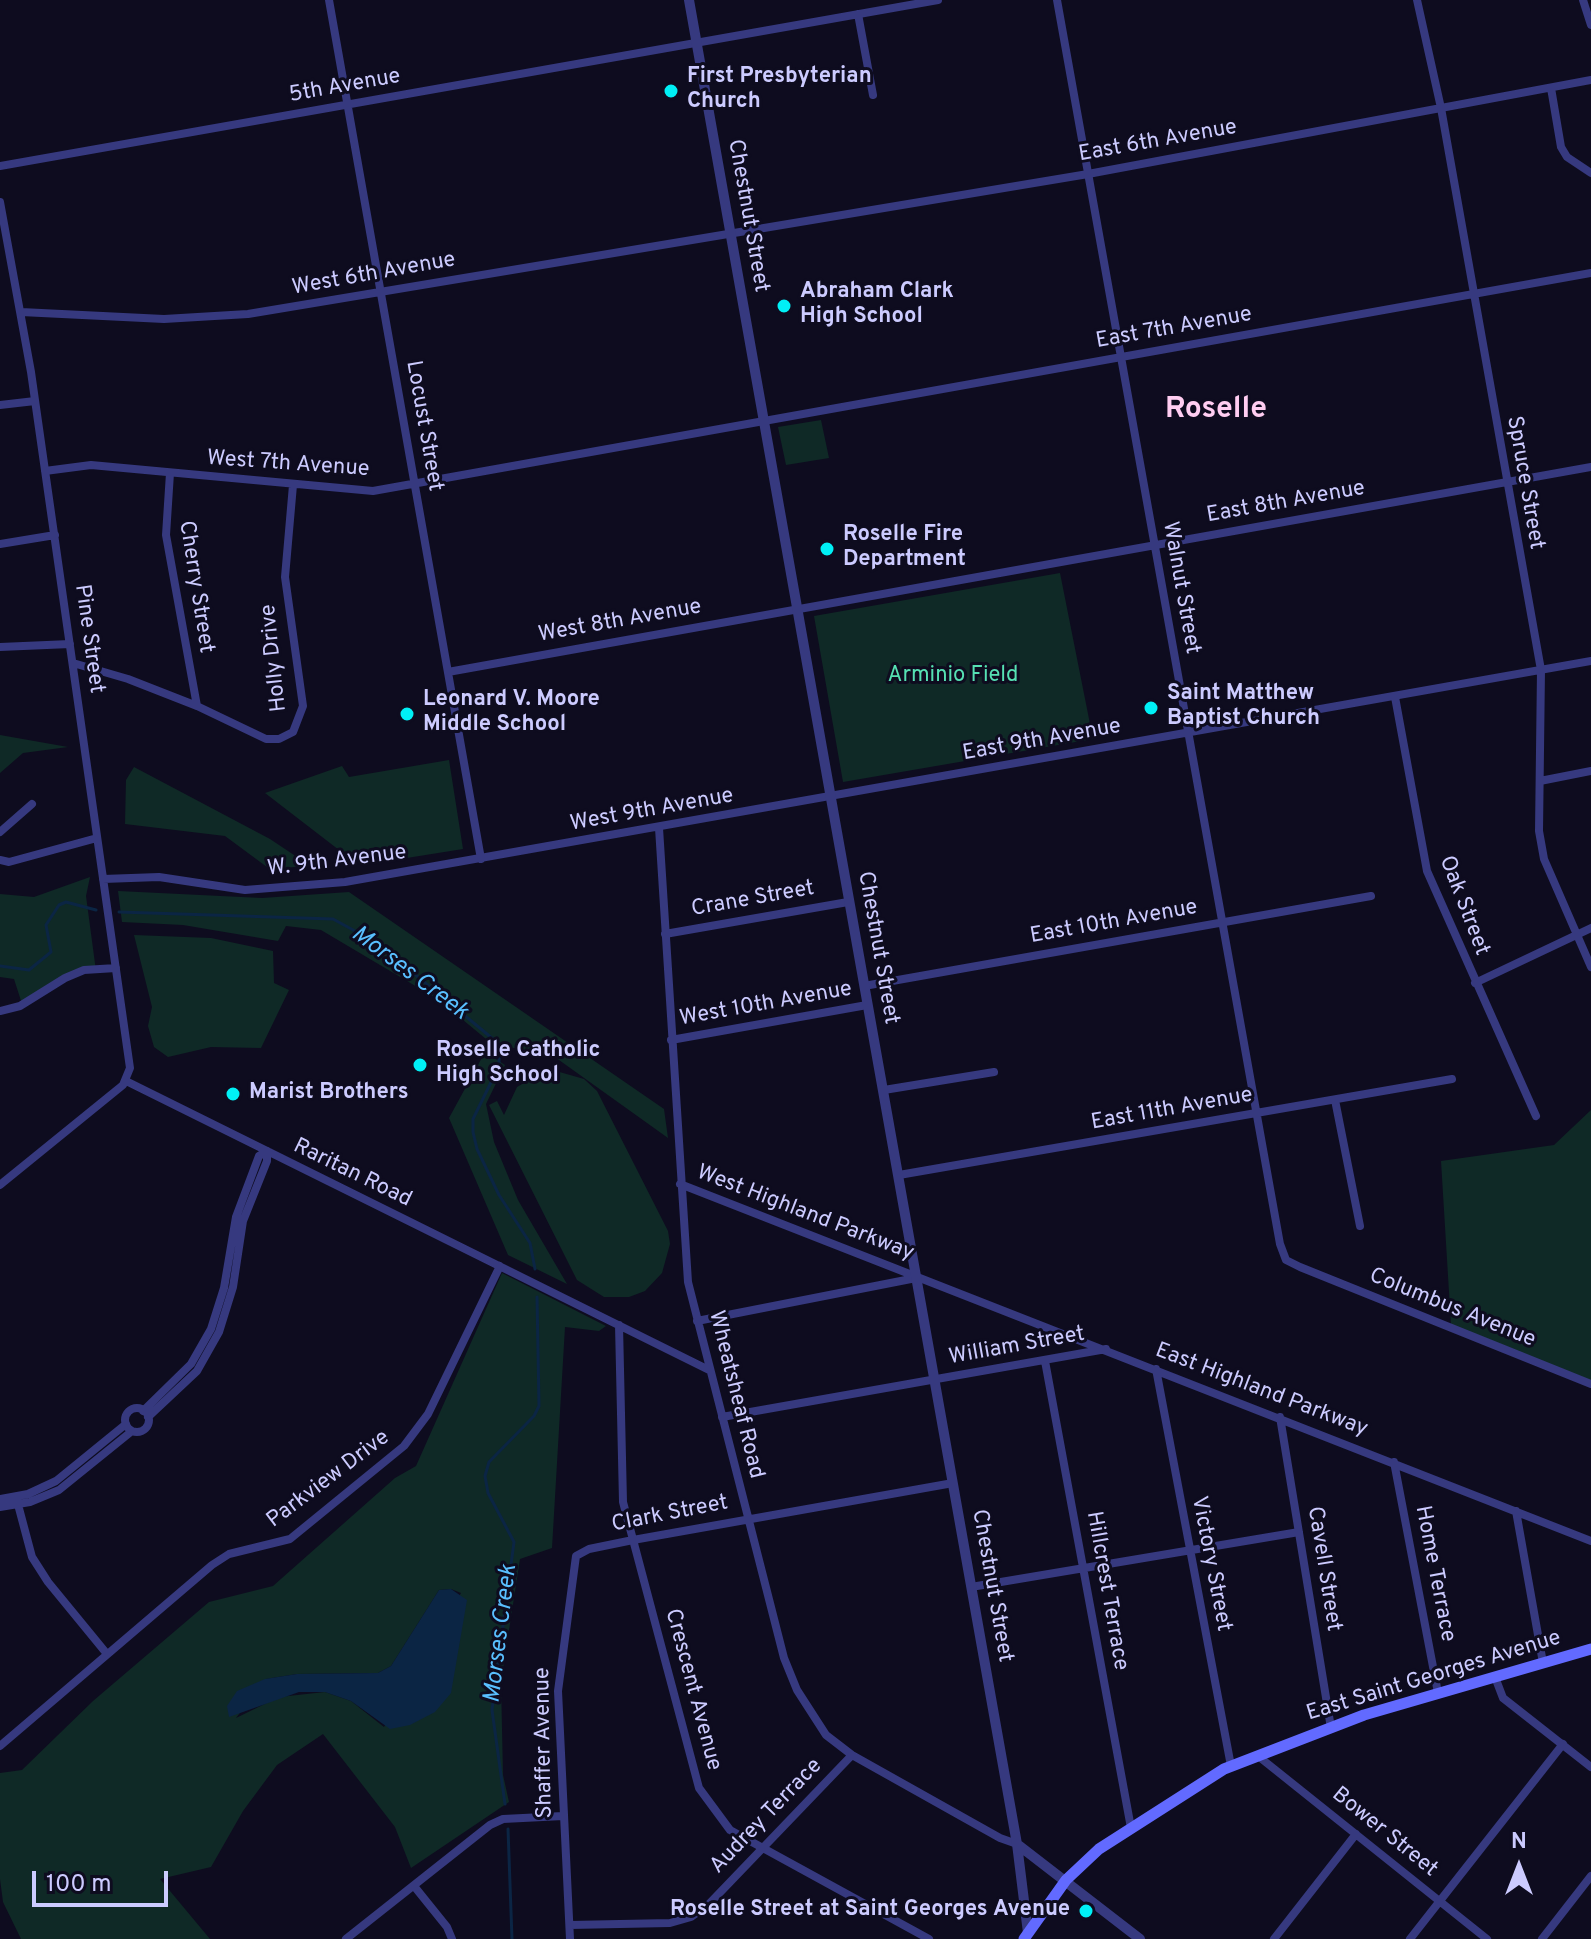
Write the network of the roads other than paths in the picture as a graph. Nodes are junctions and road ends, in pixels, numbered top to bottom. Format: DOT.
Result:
graph roads {
  1 [pos="329,0"];
  2 [pos="689,0"];
  3 [pos="938,0"];
  4 [pos="1057,0"];
  5 [pos="1417,0"];
  6 [pos="1583,0"];
  7 [pos="858,14"];
  8 [pos="1591,25"];
  9 [pos="696,41"];
  10 [pos="1591,80"];
  11 [pos="1551,88"];
  12 [pos="873,95"];
  13 [pos="348,105"];
  14 [pos="1441,108"];
  15 [pos="0,166"];
  16 [pos="1591,173"];
  17 [pos="1088,174"];
  18 [pos="0,202"];
  19 [pos="729,231"];
  20 [pos="1591,273"];
  21 [pos="381,293"];
  22 [pos="1473,294"];
  23 [pos="21,312"];
  24 [pos="1120,356"];
  25 [pos="35,401"];
  26 [pos="0,405"];
  27 [pos="763,419"];
  28 [pos="1591,467"];
  29 [pos="45,471"];
  30 [pos="170,473"];
  31 [pos="414,482"];
  32 [pos="1505,483"];
  33 [pos="293,485"];
  34 [pos="55,535"];
  35 [pos="0,544"];
  36 [pos="1154,545"];
  37 [pos="798,608"];
  38 [pos="70,644"];
  39 [pos="0,647"];
  40 [pos="1591,661"];
  41 [pos="73,663"];
  42 [pos="1541,670"];
  43 [pos="448,672"];
  44 [pos="1395,697"];
  45 [pos="197,706"];
  46 [pos="1187,734"];
  47 [pos="1591,771"];
  48 [pos="1540,781"];
  49 [pos="829,797"];
  50 [pos="32,804"];
  51 [pos="659,828"];
  52 [pos="0,832"];
  53 [pos="97,838"];
  54 [pos="481,859"];
  55 [pos="0,860"];
  56 [pos="103,879"];
  57 [pos="1371,896"];
  58 [pos="848,902"];
  59 [pos="1222,922"];
  60 [pos="1591,928"];
  61 [pos="665,934"];
  62 [pos="1577,935"];
  63 [pos="1591,967"];
  64 [pos="116,968"];
  65 [pos="1475,983"];
  66 [pos="864,986"];
  67 [pos="867,1005"];
  68 [pos="0,1011"];
  69 [pos="671,1040"];
  70 [pos="994,1072"];
  71 [pos="1452,1079"];
  72 [pos="126,1081"];
  73 [pos="884,1090"];
  74 [pos="1335,1100"];
  75 [pos="1256,1114"];
  76 [pos="1536,1116"];
  77 [pos="267,1151"];
  78 [pos="899,1175"];
  79 [pos="680,1184"];
  80 [pos="0,1185"];
  81 [pos="1360,1226"];
  82 [pos="500,1266"];
  83 [pos="1300,1267"];
  84 [pos="917,1278"];
  85 [pos="697,1321"];
  86 [pos="619,1325"];
  87 [pos="1107,1349"];
  88 [pos="1045,1361"];
  89 [pos="1156,1369"];
  90 [pos="709,1370"];
  91 [pos="934,1380"];
  92 [pos="1591,1384"];
  93 [pos="146,1414"];
  94 [pos="722,1417"];
  95 [pos="1280,1417"];
  96 [pos="129,1427"];
  97 [pos="1394,1462"];
  98 [pos="953,1483"];
  99 [pos="0,1499"];
  100 [pos="16,1501"];
  101 [pos="0,1507"];
  102 [pos="1516,1511"];
  103 [pos="748,1519"];
  104 [pos="1299,1532"];
  105 [pos="633,1540"];
  106 [pos="1591,1541"];
  107 [pos="1188,1549"];
  108 [pos="583,1553"];
  109 [pos="1083,1568"];
  110 [pos="971,1587"];
  111 [pos="1591,1649"];
  112 [pos="107,1654"];
  113 [pos="1543,1663"];
  114 [pos="1495,1677"];
  115 [pos="1438,1693"];
  116 [pos="1331,1728"];
  117 [pos="1563,1744"];
  118 [pos="0,1746"];
  119 [pos="852,1755"];
  120 [pos="1258,1756"];
  121 [pos="1231,1766"];
  122 [pos="1591,1767"];
  123 [pos="563,1816"];
  124 [pos="1131,1828"];
  125 [pos="1356,1834"];
  126 [pos="1017,1844"];
  127 [pos="762,1846"];
  128 [pos="1591,1876"];
  129 [pos="1066,1880"];
  130 [pos="414,1886"];
  131 [pos="1440,1901"];
  132 [pos="570,1925"];
  133 [pos="1026,1936"];
  134 [pos="346,1939"];
  135 [pos="452,1939"];
  136 [pos="570,1939"];
  137 [pos="929,1939"];
  138 [pos="1140,1939"];
  139 [pos="1274,1939"];
  140 [pos="1410,1939"];
  141 [pos="1487,1939"];
  142 [pos="1542,1939"];
  1 -- 13 [label="street, Locust Street"];
  2 -- 9 [label="street, Chestnut Street"];
  3 -- 7 [label="street, 5th Avenue"];
  4 -- 17 [label="street, Walnut Street"];
  5 -- 14 [label="street, Spruce Street"];
  6 -- 8 [label="street"];
  7 -- 9 [label="street, 5th Avenue"];
  7 -- 12 [label="street"];
  9 -- 13 [label="street, 5th Avenue"];
  9 -- 19 [label="street, Chestnut Street"];
  10 -- 11 [label="street, East 6th Avenue"];
  11 -- 14 [label="street, East 6th Avenue"];
  11 -- 16 [label="street"];
  13 -- 15 [label="street, 5th Avenue"];
  13 -- 21 [label="street, Locust Street"];
  14 -- 17 [label="street, East 6th Avenue"];
  14 -- 22 [label="street, Spruce Street"];
  17 -- 19 [label="street, East 6th Avenue"];
  17 -- 24 [label="street, Walnut Street"];
  18 -- 23 [label="street, Pine Street"];
  19 -- 21 [label="street, West 6th Avenue"];
  19 -- 27 [label="street, Chestnut Street"];
  20 -- 22 [label="street, East 7th Avenue"];
  21 -- 23 [label="street, West 6th Avenue"];
  21 -- 31 [label="street, Locust Street"];
  22 -- 24 [label="street, East 7th Avenue"];
  22 -- 32 [label="street, Spruce Street"];
  23 -- 25 [label="street, Pine Street"];
  24 -- 27 [label="street, East 7th Avenue"];
  24 -- 36 [label="street, Walnut Street"];
  25 -- 26 [label="street"];
  25 -- 29 [label="street, Pine Street"];
  27 -- 31 [label="street, West 7th Avenue"];
  27 -- 37 [label="street, Chestnut Street"];
  28 -- 32 [label="street, East 8th Avenue"];
  29 -- 30 [label="street, West 7th Avenue"];
  29 -- 34 [label="street, Pine Street"];
  30 -- 33 [label="street, West 7th Avenue"];
  30 -- 45 [label="street, Cherry Street"];
  31 -- 33 [label="street, West 7th Avenue"];
  31 -- 43 [label="street, Locust Street"];
  32 -- 36 [label="street, East 8th Avenue"];
  32 -- 42 [label="street, Spruce Street"];
  33 -- 45 [label="street, Holly Drive"];
  34 -- 35 [label="street"];
  34 -- 38 [label="street, Pine Street"];
  36 -- 37 [label="street, East 8th Avenue"];
  36 -- 46 [label="street, Walnut Street"];
  37 -- 43 [label="street, West 8th Avenue"];
  37 -- 49 [label="street, Chestnut Street"];
  38 -- 39 [label="street"];
  38 -- 41 [label="street, Pine Street"];
  40 -- 42 [label="street, East 9th Avenue"];
  41 -- 45 [label="street, Holly Drive"];
  41 -- 53 [label="street, Pine Street"];
  42 -- 44 [label="street, East 9th Avenue"];
  42 -- 48 [label="street, Spruce Street"];
  43 -- 54 [label="street, Locust Street"];
  44 -- 46 [label="street, East 9th Avenue"];
  44 -- 65 [label="street, Oak Street"];
  46 -- 49 [label="street, East 9th Avenue"];
  46 -- 59 [label="street, Walnut Street"];
  47 -- 48 [label="street"];
  48 -- 62 [label="street, Spruce Street"];
  49 -- 51 [label="street, West 9th Avenue"];
  49 -- 58 [label="street, Chestnut Street"];
  50 -- 52 [label="street"];
  51 -- 54 [label="street, West 9th Avenue"];
  51 -- 61 [label="street, Wheatsheaf Road"];
  53 -- 55 [label="street"];
  53 -- 56 [label="street, Pine Street"];
  54 -- 56 [label="street, W. 9th Avenue"];
  56 -- 64 [label="street, Pine Street"];
  57 -- 59 [label="street, East 10th Avenue"];
  58 -- 61 [label="street, Crane Street"];
  58 -- 66 [label="street, Chestnut Street"];
  59 -- 66 [label="street, East 10th Avenue"];
  59 -- 75 [label="street, Walnut Street"];
  60 -- 62 [label="street"];
  61 -- 69 [label="street, Wheatsheaf Road"];
  62 -- 63 [label="street, Spruce Street"];
  62 -- 65 [label="street"];
  64 -- 68 [label="street"];
  64 -- 72 [label="street, Pine Street"];
  65 -- 76 [label="street, Oak Street"];
  66 -- 67 [label="street, Chestnut Street"];
  67 -- 69 [label="street, West 10th Avenue"];
  67 -- 73 [label="street, Chestnut Street"];
  69 -- 79 [label="street, Wheatsheaf Road"];
  70 -- 73 [label="street"];
  71 -- 74 [label="street, East 11th Avenue"];
  72 -- 77 [label="street, Raritan Road"];
  72 -- 80 [label="street"];
  73 -- 78 [label="street, Chestnut Street"];
  74 -- 75 [label="street, East 11th Avenue"];
  74 -- 81 [label="street"];
  75 -- 78 [label="street, East 11th Avenue"];
  75 -- 83 [label="street, Walnut Street"];
  77 -- 82 [label="street, Raritan Road"];
  77 -- 93 [label="street"];
  78 -- 84 [label="street, Chestnut Street"];
  79 -- 84 [label="street, West Highland Parkway"];
  79 -- 85 [label="street, Wheatsheaf Road"];
  82 -- 86 [label="street, Raritan Road"];
  82 -- 112 [label="street, Parkview Drive"];
  83 -- 92 [label="street, Columbus Avenue"];
  84 -- 85 [label="street"];
  84 -- 87 [label="street, East Highland Parkway"];
  84 -- 91 [label="street, Chestnut Street"];
  85 -- 90 [label="street, Wheatsheaf Road"];
  86 -- 90 [label="street, Raritan Road"];
  86 -- 105 [label="street, Crescent Avenue"];
  87 -- 88 [label="street, William Street"];
  87 -- 89 [label="street, East Highland Parkway"];
  88 -- 91 [label="street, William Street"];
  88 -- 109 [label="street, Hillcrest Terrace"];
  89 -- 95 [label="street, East Highland Parkway"];
  89 -- 107 [label="street, Victory Street"];
  90 -- 94 [label="street, Wheatsheaf Road"];
  91 -- 94 [label="street, William Street"];
  91 -- 98 [label="street, Chestnut Street"];
  93 -- 96 [label="street"];
  93 -- 96 [label="street"];
  94 -- 103 [label="street, Wheatsheaf Road"];
  95 -- 97 [label="street, East Highland Parkway"];
  95 -- 104 [label="street, Cavell Street"];
  96 -- 100 [label="street"];
  97 -- 102 [label="street, East Highland Parkway"];
  97 -- 115 [label="street, Home Terrace"];
  98 -- 103 [label="street, Clark Street"];
  98 -- 110 [label="street, Chestnut Street"];
  99 -- 100 [label="street"];
  100 -- 101 [label="street"];
  100 -- 112 [label="street"];
  102 -- 106 [label="street, East Highland Parkway"];
  102 -- 113 [label="street"];
  103 -- 105 [label="street, Clark Street"];
  103 -- 119 [label="street, Wheatsheaf Road"];
  104 -- 107 [label="street"];
  104 -- 116 [label="street, Cavell Street"];
  105 -- 108 [label="street, Clark Street"];
  105 -- 127 [label="street, Crescent Avenue"];
  107 -- 109 [label="street"];
  107 -- 121 [label="street, Victory Street"];
  108 -- 123 [label="street, Shaffer Avenue"];
  109 -- 110 [label="street"];
  109 -- 124 [label="street, Hillcrest Terrace"];
  110 -- 126 [label="street, Chestnut Street"];
  111 -- 113 [label="main road, East Saint Georges Avenue"];
  112 -- 118 [label="street, Parkview Drive"];
  113 -- 114 [label="main road, East Saint Georges Avenue"];
  114 -- 115 [label="main road, East Saint Georges Avenue"];
  114 -- 117 [label="street"];
  115 -- 116 [label="main road, East Saint Georges Avenue"];
  116 -- 120 [label="main road, East Saint Georges Avenue"];
  117 -- 122 [label="street"];
  117 -- 131 [label="street"];
  119 -- 126 [label="street, Wheatsheaf Road"];
  119 -- 127 [label="street, Audrey Terrace"];
  120 -- 121 [label="main road, East Saint Georges Avenue"];
  120 -- 125 [label="street, Bower Street"];
  121 -- 124 [label="main road, East Saint Georges Avenue"];
  123 -- 130 [label="street"];
  123 -- 132 [label="street, Shaffer Avenue"];
  124 -- 129 [label="main road, East Saint Georges Avenue"];
  125 -- 131 [label="street, Bower Street"];
  125 -- 139 [label="street"];
  126 -- 129 [label="street"];
  126 -- 133 [label="street, Chestnut Street"];
  127 -- 132 [label="street, Audrey Terrace"];
  127 -- 137 [label="street, Crescent Avenue"];
  128 -- 142 [label="street"];
  129 -- 133 [label="main road, East Saint Georges Avenue"];
  129 -- 138 [label="street"];
  130 -- 134 [label="street"];
  130 -- 135 [label="street"];
  131 -- 140 [label="street"];
  131 -- 141 [label="street, Bower Street"];
  132 -- 136 [label="street, Shaffer Avenue"];
}
